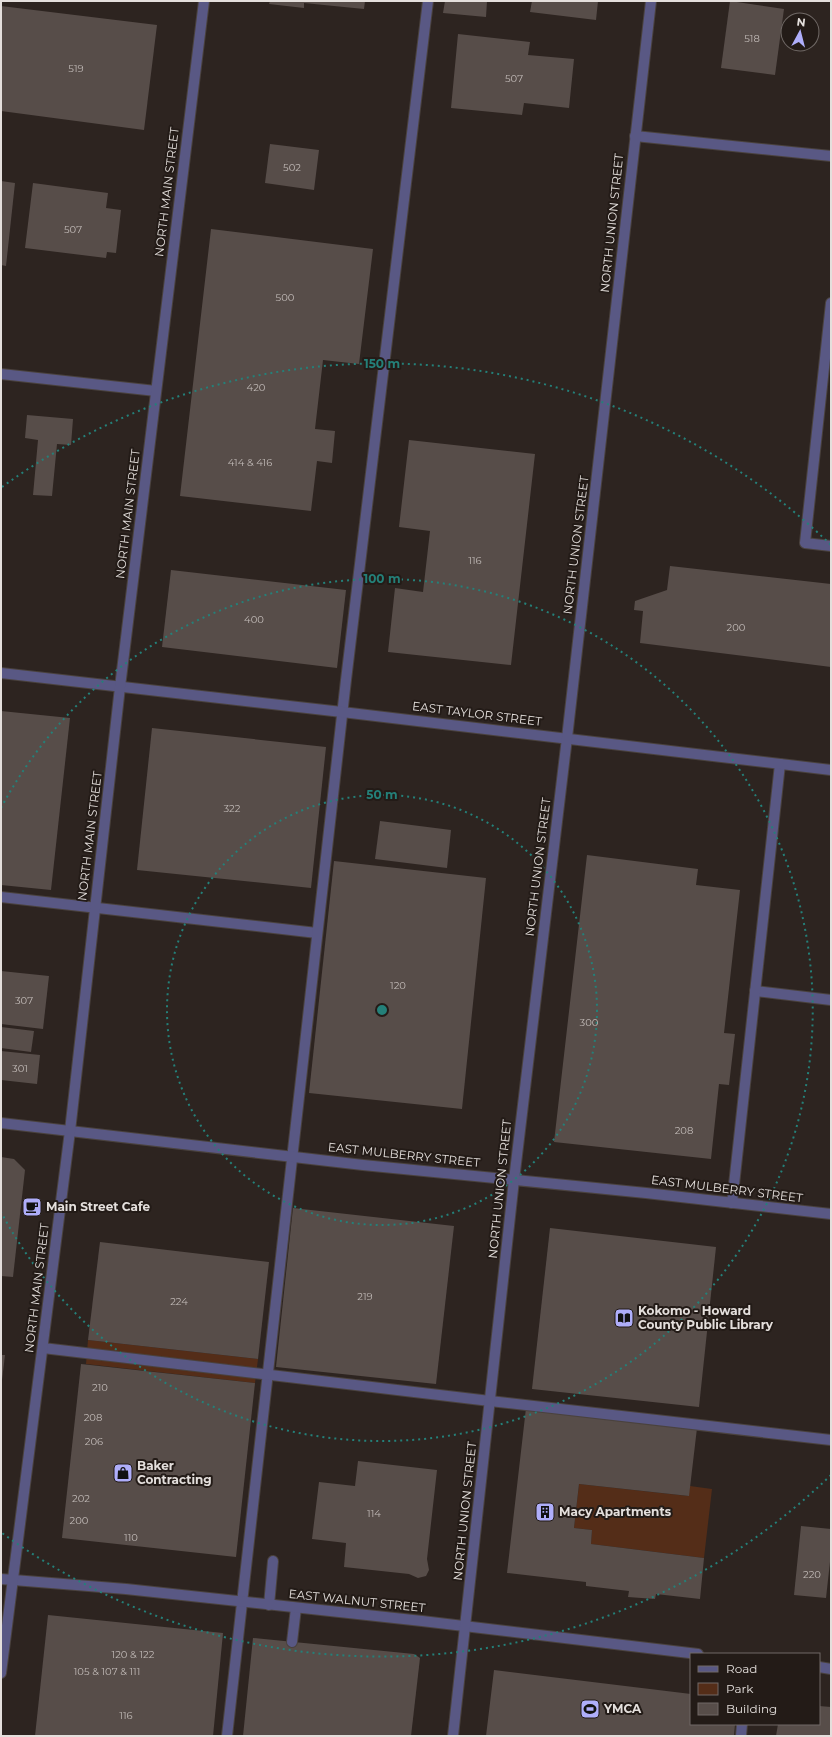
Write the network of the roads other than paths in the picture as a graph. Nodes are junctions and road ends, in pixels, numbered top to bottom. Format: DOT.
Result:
graph roads {
  1 [pos="204,1"];
  2 [pos="428,1"];
  3 [pos="651,1"];
  4 [pos="635,136"];
  5 [pos="831,156"];
  6 [pos="831,304"];
  7 [pos="1,374"];
  8 [pos="156,391"];
  9 [pos="831,546"];
  10 [pos="1,673"];
  11 [pos="120,687"];
  12 [pos="342,712"];
  13 [pos="567,738"];
  14 [pos="780,764"];
  15 [pos="831,770"];
  16 [pos="1,897"];
  17 [pos="95,908"];
  18 [pos="317,933"];
  19 [pos="755,991"];
  20 [pos="831,1000"];
  21 [pos="1,1123"];
  22 [pos="70,1131"];
  23 [pos="291,1156"];
  24 [pos="514,1180"];
  25 [pos="732,1203"];
  26 [pos="831,1214"];
  27 [pos="42,1348"];
  28 [pos="267,1375"];
  29 [pos="490,1401"];
  30 [pos="831,1440"];
  31 [pos="273,1561"];
  32 [pos="1,1579"];
  33 [pos="13,1580"];
  34 [pos="242,1602"];
  35 [pos="269,1605"];
  36 [pos="296,1608"];
  37 [pos="465,1626"];
  38 [pos="292,1642"];
  39 [pos="690,1653"];
  40 [pos="820,1667"];
  41 [pos="831,1669"];
  42 [pos="1,1673"];
  43 [pos="742,1725"];
  44 [pos="227,1736"];
  45 [pos="453,1736"];
  46 [pos="741,1736"];
  1 -- 8 [label="street, NORTH MAIN STREET"];
  2 -- 12 [label="street"];
  3 -- 4 [label="street, NORTH UNION STREET"];
  4 -- 5 [label="street"];
  4 -- 13 [label="street, NORTH UNION STREET"];
  6 -- 9 [label="street"];
  7 -- 8 [label="street"];
  8 -- 11 [label="street, NORTH MAIN STREET"];
  10 -- 11 [label="street, EAST TAYLOR STREET"];
  11 -- 12 [label="street, EAST TAYLOR STREET"];
  11 -- 17 [label="street, NORTH MAIN STREET"];
  12 -- 13 [label="street, EAST TAYLOR STREET"];
  12 -- 18 [label="street"];
  13 -- 14 [label="street, EAST TAYLOR STREET"];
  13 -- 24 [label="street, NORTH UNION STREET"];
  14 -- 15 [label="street, EAST TAYLOR STREET"];
  14 -- 19 [label="street"];
  16 -- 17 [label="street"];
  17 -- 18 [label="street"];
  17 -- 22 [label="street, NORTH MAIN STREET"];
  18 -- 23 [label="street"];
  19 -- 20 [label="street"];
  19 -- 25 [label="street"];
  21 -- 22 [label="street, EAST MULBERRY STREET"];
  22 -- 23 [label="street, EAST MULBERRY STREET"];
  22 -- 27 [label="street, NORTH MAIN STREET"];
  23 -- 24 [label="street, EAST MULBERRY STREET"];
  23 -- 28 [label="street"];
  24 -- 25 [label="street, EAST MULBERRY STREET"];
  24 -- 29 [label="street, NORTH UNION STREET"];
  25 -- 26 [label="street, EAST MULBERRY STREET"];
  27 -- 28 [label="street"];
  27 -- 33 [label="street, NORTH MAIN STREET"];
  28 -- 29 [label="street"];
  28 -- 34 [label="street"];
  29 -- 30 [label="street"];
  29 -- 37 [label="street, NORTH UNION STREET"];
  31 -- 35 [label="street"];
  32 -- 33 [label="street, EAST WALNUT STREET"];
  33 -- 34 [label="street, EAST WALNUT STREET"];
  33 -- 42 [label="street, NORTH MAIN STREET"];
  34 -- 35 [label="street, EAST WALNUT STREET"];
  34 -- 44 [label="street"];
  35 -- 36 [label="street, EAST WALNUT STREET"];
  36 -- 37 [label="street, EAST WALNUT STREET"];
  36 -- 38 [label="street"];
  37 -- 39 [label="street, EAST WALNUT STREET"];
  37 -- 45 [label="street, NORTH UNION STREET"];
  40 -- 41 [label="street"];
  43 -- 46 [label="street"];
}
